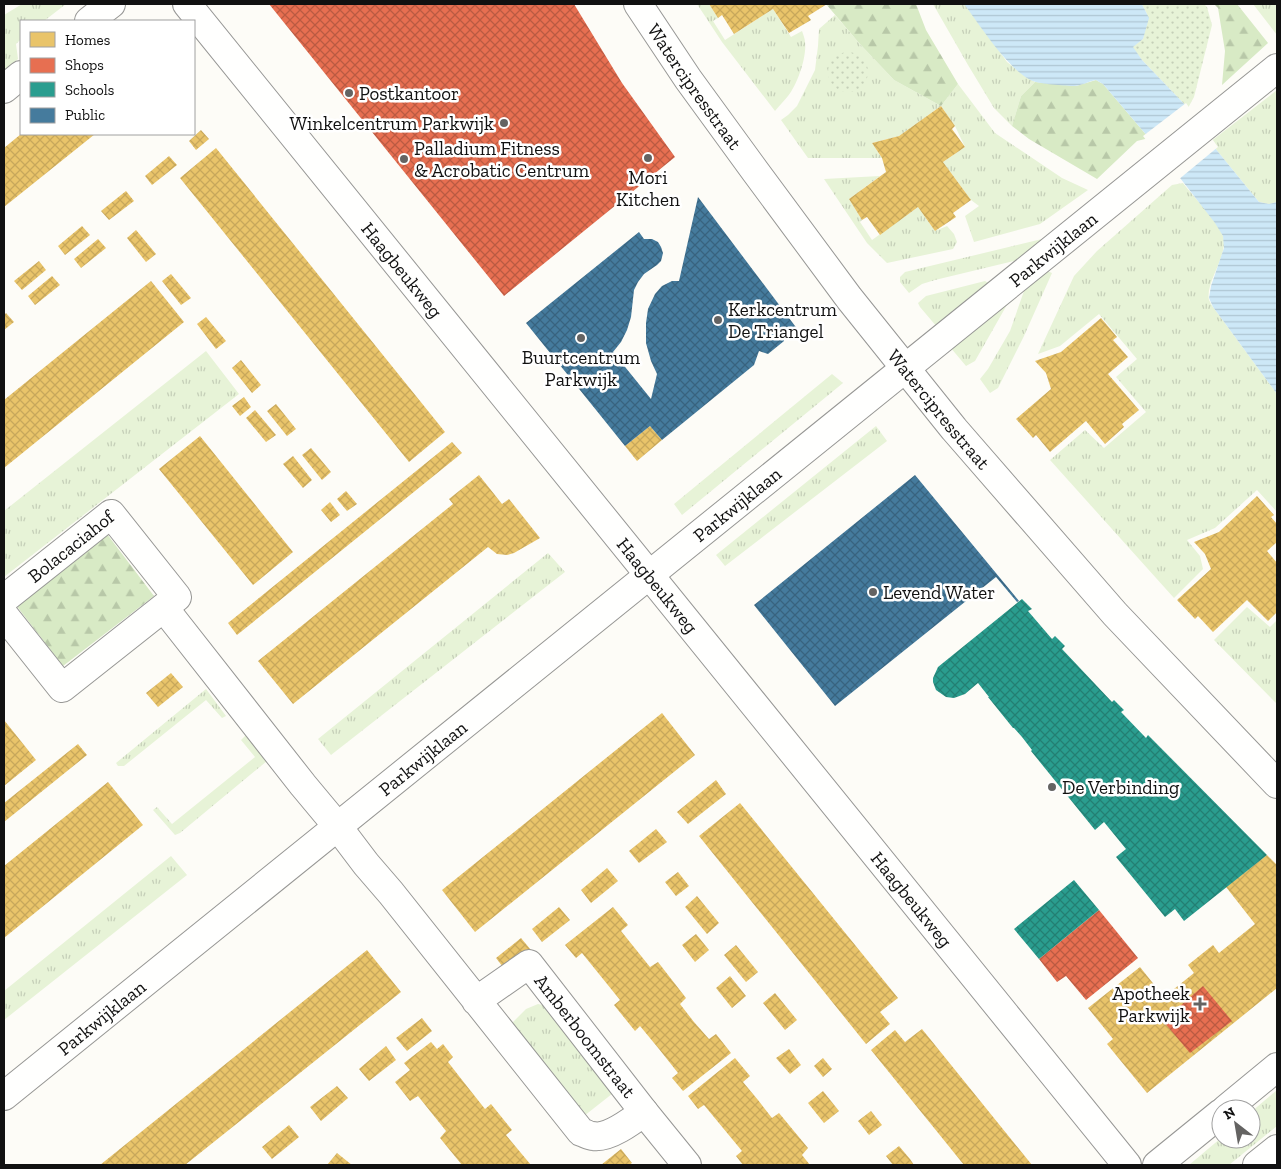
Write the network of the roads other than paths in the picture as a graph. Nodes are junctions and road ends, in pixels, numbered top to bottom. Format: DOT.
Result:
graph roads {
  1 [pos="110,4"];
  2 [pos="187,4"];
  3 [pos="638,4"];
  4 [pos="90,20"];
  5 [pos="1277,68"];
  6 [pos="20,76"];
  7 [pos="4,89"];
  8 [pos="906,368"];
  9 [pos="650,575"];
  10 [pos="4,599"];
  11 [pos="164,608"];
  12 [pos="4,615"];
  13 [pos="1277,784"];
  14 [pos="338,827"];
  15 [pos="476,1001"];
  16 [pos="1277,1067"];
  17 [pos="4,1096"];
  18 [pos="1238,1099"];
  19 [pos="644,1112"];
  20 [pos="1211,1121"];
  21 [pos="1277,1150"];
  22 [pos="687,1165"];
  23 [pos="1127,1165"];
  24 [pos="1157,1165"];
  25 [pos="1257,1165"];
  1 -- 4 [label="street"];
  2 -- 9 [label="street, Haagbeukweg"];
  3 -- 8 [label="street, Watercipresstraat"];
  5 -- 8 [label="street, Parkwijklaan"];
  6 -- 7 [label="street"];
  8 -- 9 [label="street, Parkwijklaan"];
  8 -- 13 [label="street, Watercipresstraat"];
  9 -- 14 [label="street, Parkwijklaan"];
  9 -- 23 [label="street, Haagbeukweg"];
  10 -- 11 [label="street, Bolacaciahof"];
  11 -- 12 [label="street, Bolacaciahof"];
  11 -- 14 [label="street"];
  14 -- 15 [label="street, Amberboomstraat"];
  14 -- 17 [label="street, Parkwijklaan"];
  15 -- 19 [label="street, Amberboomstraat"];
  15 -- 19 [label="street, Amberboomstraat"];
  16 -- 18 [label="street"];
  19 -- 22 [label="street, Amberboomstraat"];
  20 -- 24 [label="street"];
  21 -- 25 [label="street"];
}
